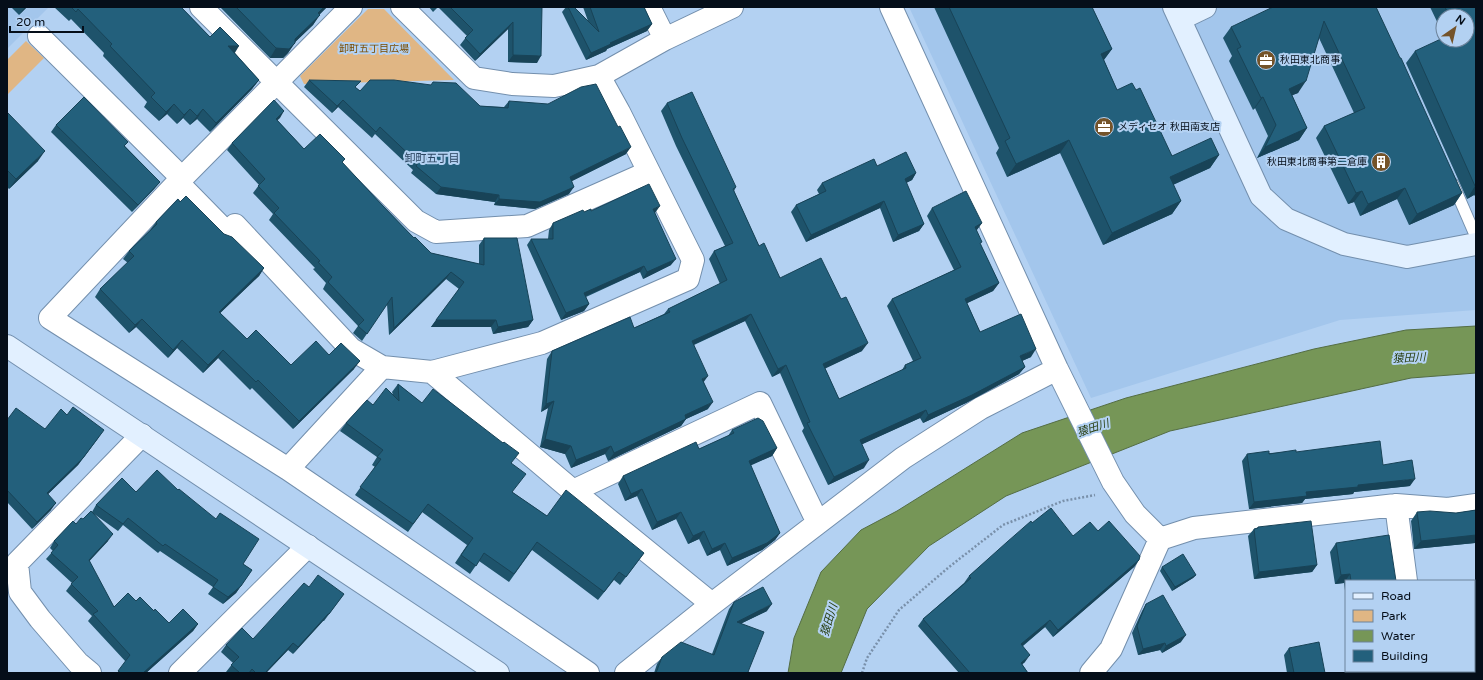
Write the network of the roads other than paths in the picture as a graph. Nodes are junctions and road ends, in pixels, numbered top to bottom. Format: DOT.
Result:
graph roads {
  1 [pos="202,7"];
  2 [pos="351,7"];
  3 [pos="402,7"];
  4 [pos="649,7"];
  5 [pos="732,7"];
  6 [pos="891,7"];
  7 [pos="1205,7"];
  8 [pos="1177,13"];
  9 [pos="39,36"];
  10 [pos="665,39"];
  11 [pos="599,76"];
  12 [pos="276,82"];
  13 [pos="649,172"];
  14 [pos="1447,172"];
  15 [pos="180,180"];
  16 [pos="1476,237"];
  17 [pos="1476,244"];
  18 [pos="7,346"];
  19 [pos="382,367"];
  20 [pos="1057,369"];
  21 [pos="432,372"];
  22 [pos="142,435"];
  23 [pos="288,469"];
  24 [pos="573,491"];
  25 [pos="1396,505"];
  26 [pos="1476,505"];
  27 [pos="818,523"];
  28 [pos="1160,539"];
  29 [pos="308,546"];
  30 [pos="1406,580"];
  31 [pos="712,604"];
  32 [pos="90,673"];
  33 [pos="180,673"];
  34 [pos="498,673"];
  35 [pos="588,673"];
  36 [pos="626,673"];
  37 [pos="1091,673"];
  1 -- 12 [label="street"];
  2 -- 12 [label="street"];
  3 -- 11 [label="street"];
  4 -- 10 [label="street"];
  5 -- 10 [label="street"];
  6 -- 20 [label="street"];
  7 -- 8 [label="street"];
  8 -- 17 [label="street"];
  9 -- 15 [label="street"];
  10 -- 11 [label="street"];
  11 -- 13 [label="street"];
  12 -- 13 [label="street"];
  12 -- 15 [label="street"];
  13 -- 21 [label="street"];
  14 -- 16 [label="lane"];
  15 -- 19 [label="street"];
  15 -- 23 [label="street"];
  18 -- 22 [label="street"];
  19 -- 21 [label="street"];
  19 -- 23 [label="street"];
  20 -- 27 [label="street"];
  20 -- 28 [label="street"];
  21 -- 24 [label="street"];
  22 -- 29 [label="street"];
  22 -- 32 [label="street"];
  23 -- 35 [label="street"];
  24 -- 27 [label="street"];
  24 -- 31 [label="street"];
  25 -- 26 [label="street"];
  25 -- 28 [label="street"];
  25 -- 30 [label="street"];
  27 -- 31 [label="street"];
  28 -- 37 [label="street"];
  29 -- 33 [label="street"];
  29 -- 34 [label="street"];
  31 -- 36 [label="street"];
}
